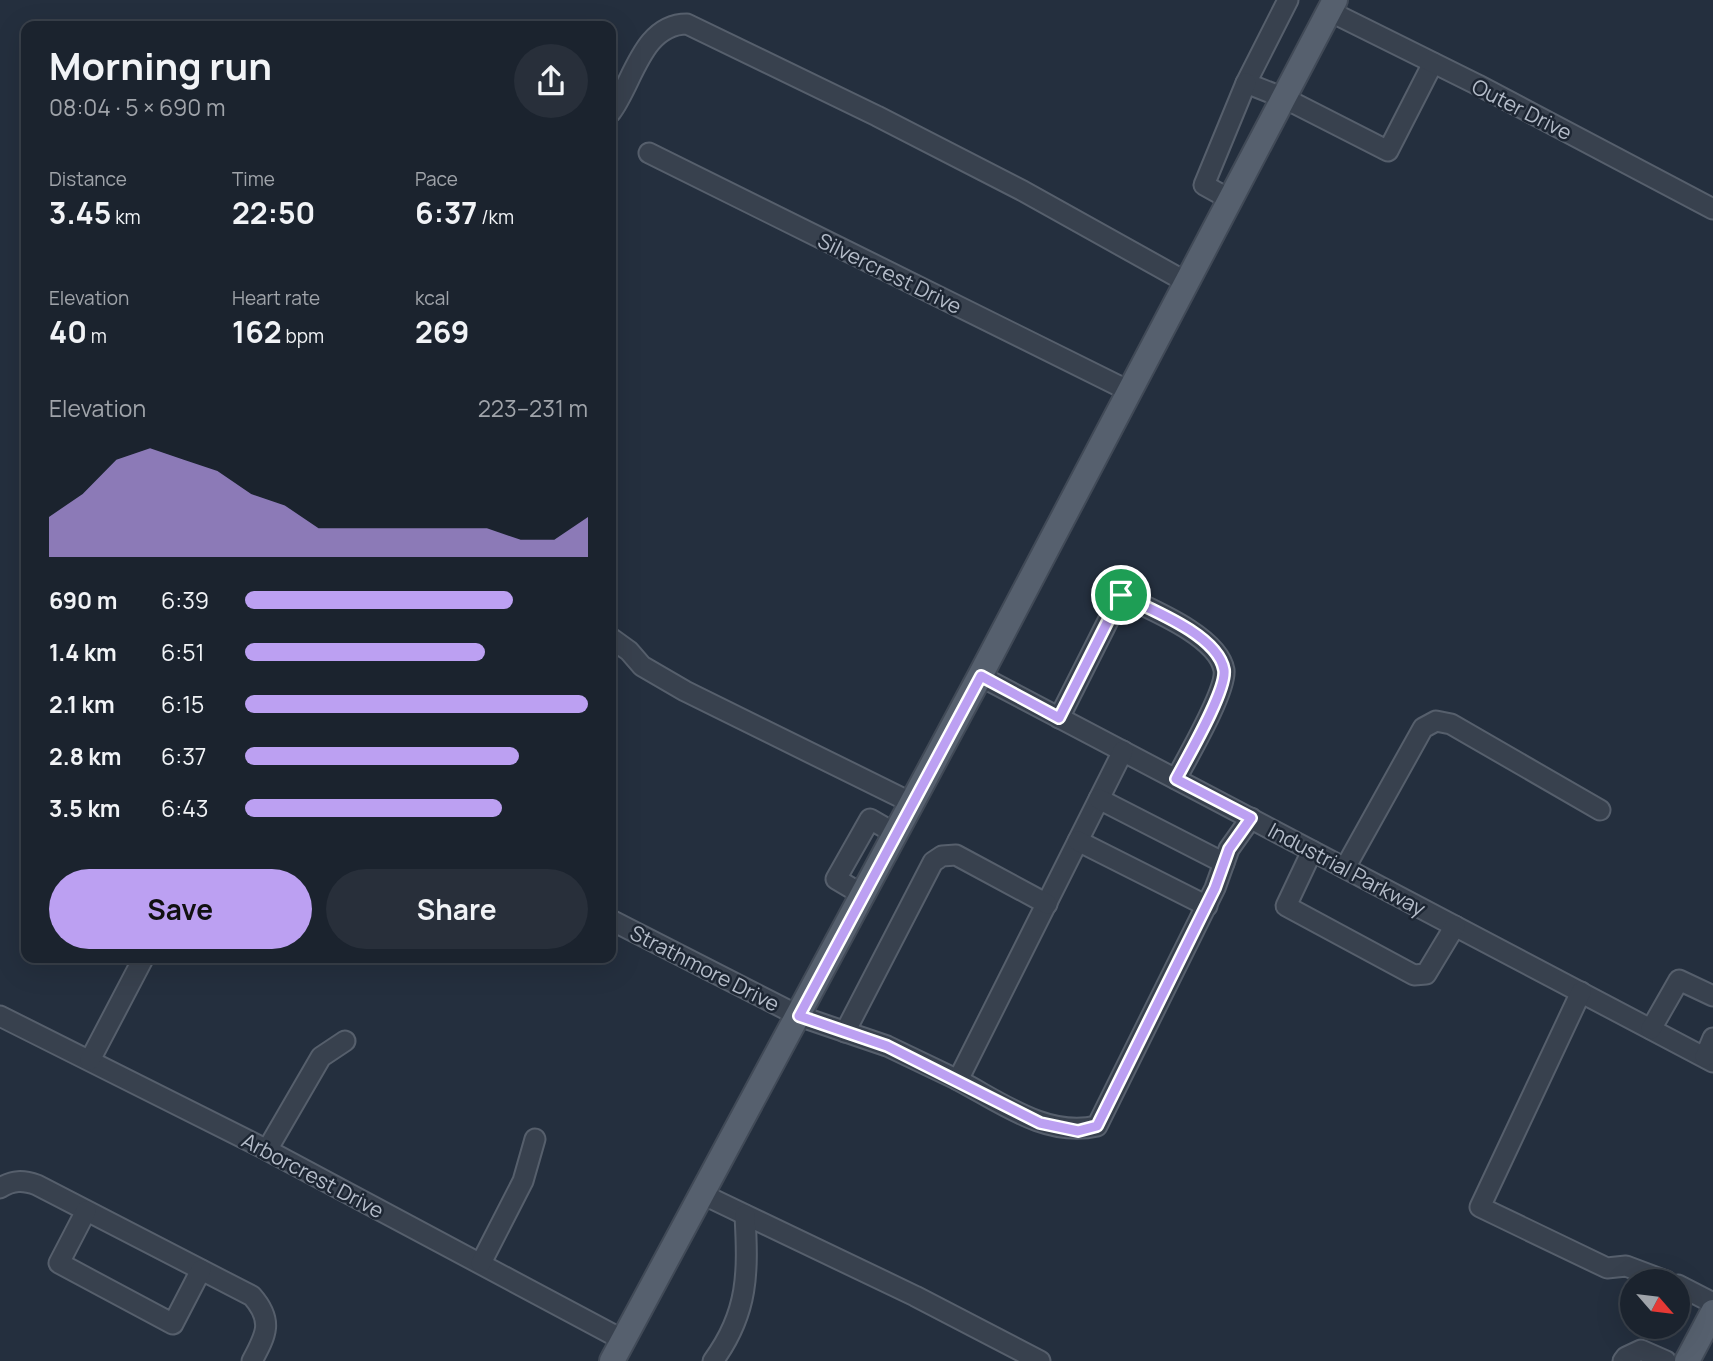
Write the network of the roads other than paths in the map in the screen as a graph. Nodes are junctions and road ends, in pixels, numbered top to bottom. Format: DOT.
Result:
graph roads {
  1 [pos="1288,0"];
  2 [pos="1334,3"];
  3 [pos="1433,63"];
  4 [pos="1246,83"];
  5 [pos="1284,98"];
  6 [pos="616,103"];
  7 [pos="649,153"];
  8 [pos="1231,200"];
  9 [pos="1713,209"];
  10 [pos="1188,283"];
  11 [pos="1131,392"];
  12 [pos="616,642"];
  13 [pos="981,676"];
  14 [pos="1059,718"];
  15 [pos="1123,751"];
  16 [pos="1176,779"];
  17 [pos="1099,799"];
  18 [pos="912,803"];
  19 [pos="1600,810"];
  20 [pos="1251,818"];
  21 [pos="1078,841"];
  22 [pos="1312,850"];
  23 [pos="1224,863"];
  24 [pos="1345,868"];
  25 [pos="1047,904"];
  26 [pos="1206,906"];
  27 [pos="616,923"];
  28 [pos="1455,926"];
  29 [pos="141,963"];
  30 [pos="1581,992"];
  31 [pos="1713,996"];
  32 [pos="0,1016"];
  33 [pos="799,1016"];
  34 [pos="1651,1029"];
  35 [pos="845,1032"];
  36 [pos="1713,1038"];
  37 [pos="345,1041"];
  38 [pos="1709,1059"];
  39 [pos="90,1060"];
  40 [pos="958,1080"];
  41 [pos="536,1139"];
  42 [pos="267,1150"];
  43 [pos="0,1188"];
  44 [pos="702,1194"];
  45 [pos="86,1211"];
  46 [pos="745,1215"];
  47 [pos="481,1264"];
  48 [pos="1634,1269"];
  49 [pos="201,1270"];
  50 [pos="1690,1291"];
  51 [pos="1713,1303"];
  52 [pos="1713,1312"];
  53 [pos="617,1351"];
  54 [pos="252,1361"];
  55 [pos="713,1361"];
  56 [pos="1040,1361"];
  57 [pos="1623,1361"];
  58 [pos="1666,1361"];
  59 [pos="1687,1361"];
  1 -- 4 [label="street"];
  2 -- 3 [label="street, Outer Drive"];
  2 -- 5 [label="main road"];
  3 -- 5 [label="street"];
  3 -- 9 [label="street, Outer Drive"];
  4 -- 5 [label="street"];
  4 -- 8 [label="street"];
  5 -- 8 [label="main road"];
  6 -- 10 [label="street"];
  7 -- 11 [label="street, Silvercrest Drive"];
  8 -- 10 [label="main road"];
  10 -- 11 [label="main road"];
  11 -- 13 [label="main road"];
  12 -- 18 [label="street"];
  13 -- 14 [label="street, Industrial Parkway"];
  13 -- 18 [label="main road"];
  14 -- 15 [label="street, Industrial Parkway"];
  14 -- 16 [label="street"];
  15 -- 16 [label="street, Industrial Parkway"];
  15 -- 17 [label="street"];
  16 -- 20 [label="street, Industrial Parkway"];
  17 -- 21 [label="street"];
  17 -- 23 [label="street"];
  18 -- 33 [label="main road"];
  19 -- 24 [label="street"];
  20 -- 22 [label="street, Industrial Parkway"];
  20 -- 23 [label="street, Strathmore Drive"];
  21 -- 25 [label="street"];
  21 -- 26 [label="street"];
  22 -- 24 [label="street, Industrial Parkway"];
  22 -- 28 [label="street"];
  23 -- 26 [label="street, Strathmore Drive"];
  24 -- 28 [label="street, Industrial Parkway"];
  25 -- 35 [label="street"];
  25 -- 40 [label="street"];
  26 -- 40 [label="street, Strathmore Drive"];
  27 -- 33 [label="street, Strathmore Drive"];
  28 -- 30 [label="street, Industrial Parkway"];
  29 -- 39 [label="street"];
  30 -- 34 [label="street, Industrial Parkway"];
  30 -- 48 [label="street"];
  31 -- 34 [label="street"];
  32 -- 39 [label="street, Arborcrest Drive"];
  33 -- 35 [label="street, Strathmore Drive"];
  33 -- 44 [label="main road"];
  34 -- 38 [label="street, Industrial Parkway"];
  35 -- 40 [label="street, Strathmore Drive"];
  36 -- 38 [label="street"];
  37 -- 42 [label="street"];
  39 -- 42 [label="street, Arborcrest Drive"];
  41 -- 47 [label="street"];
  42 -- 47 [label="street, Arborcrest Drive"];
  43 -- 45 [label="street"];
  44 -- 46 [label="street"];
  44 -- 53 [label="main road"];
  45 -- 49 [label="street"];
  45 -- 49 [label="street"];
  46 -- 55 [label="street"];
  46 -- 56 [label="street"];
  47 -- 53 [label="street, Arborcrest Drive"];
  49 -- 54 [label="street"];
  50 -- 51 [label="street"];
  52 -- 59 [label="main road"];
  57 -- 58 [label="street"];
}
